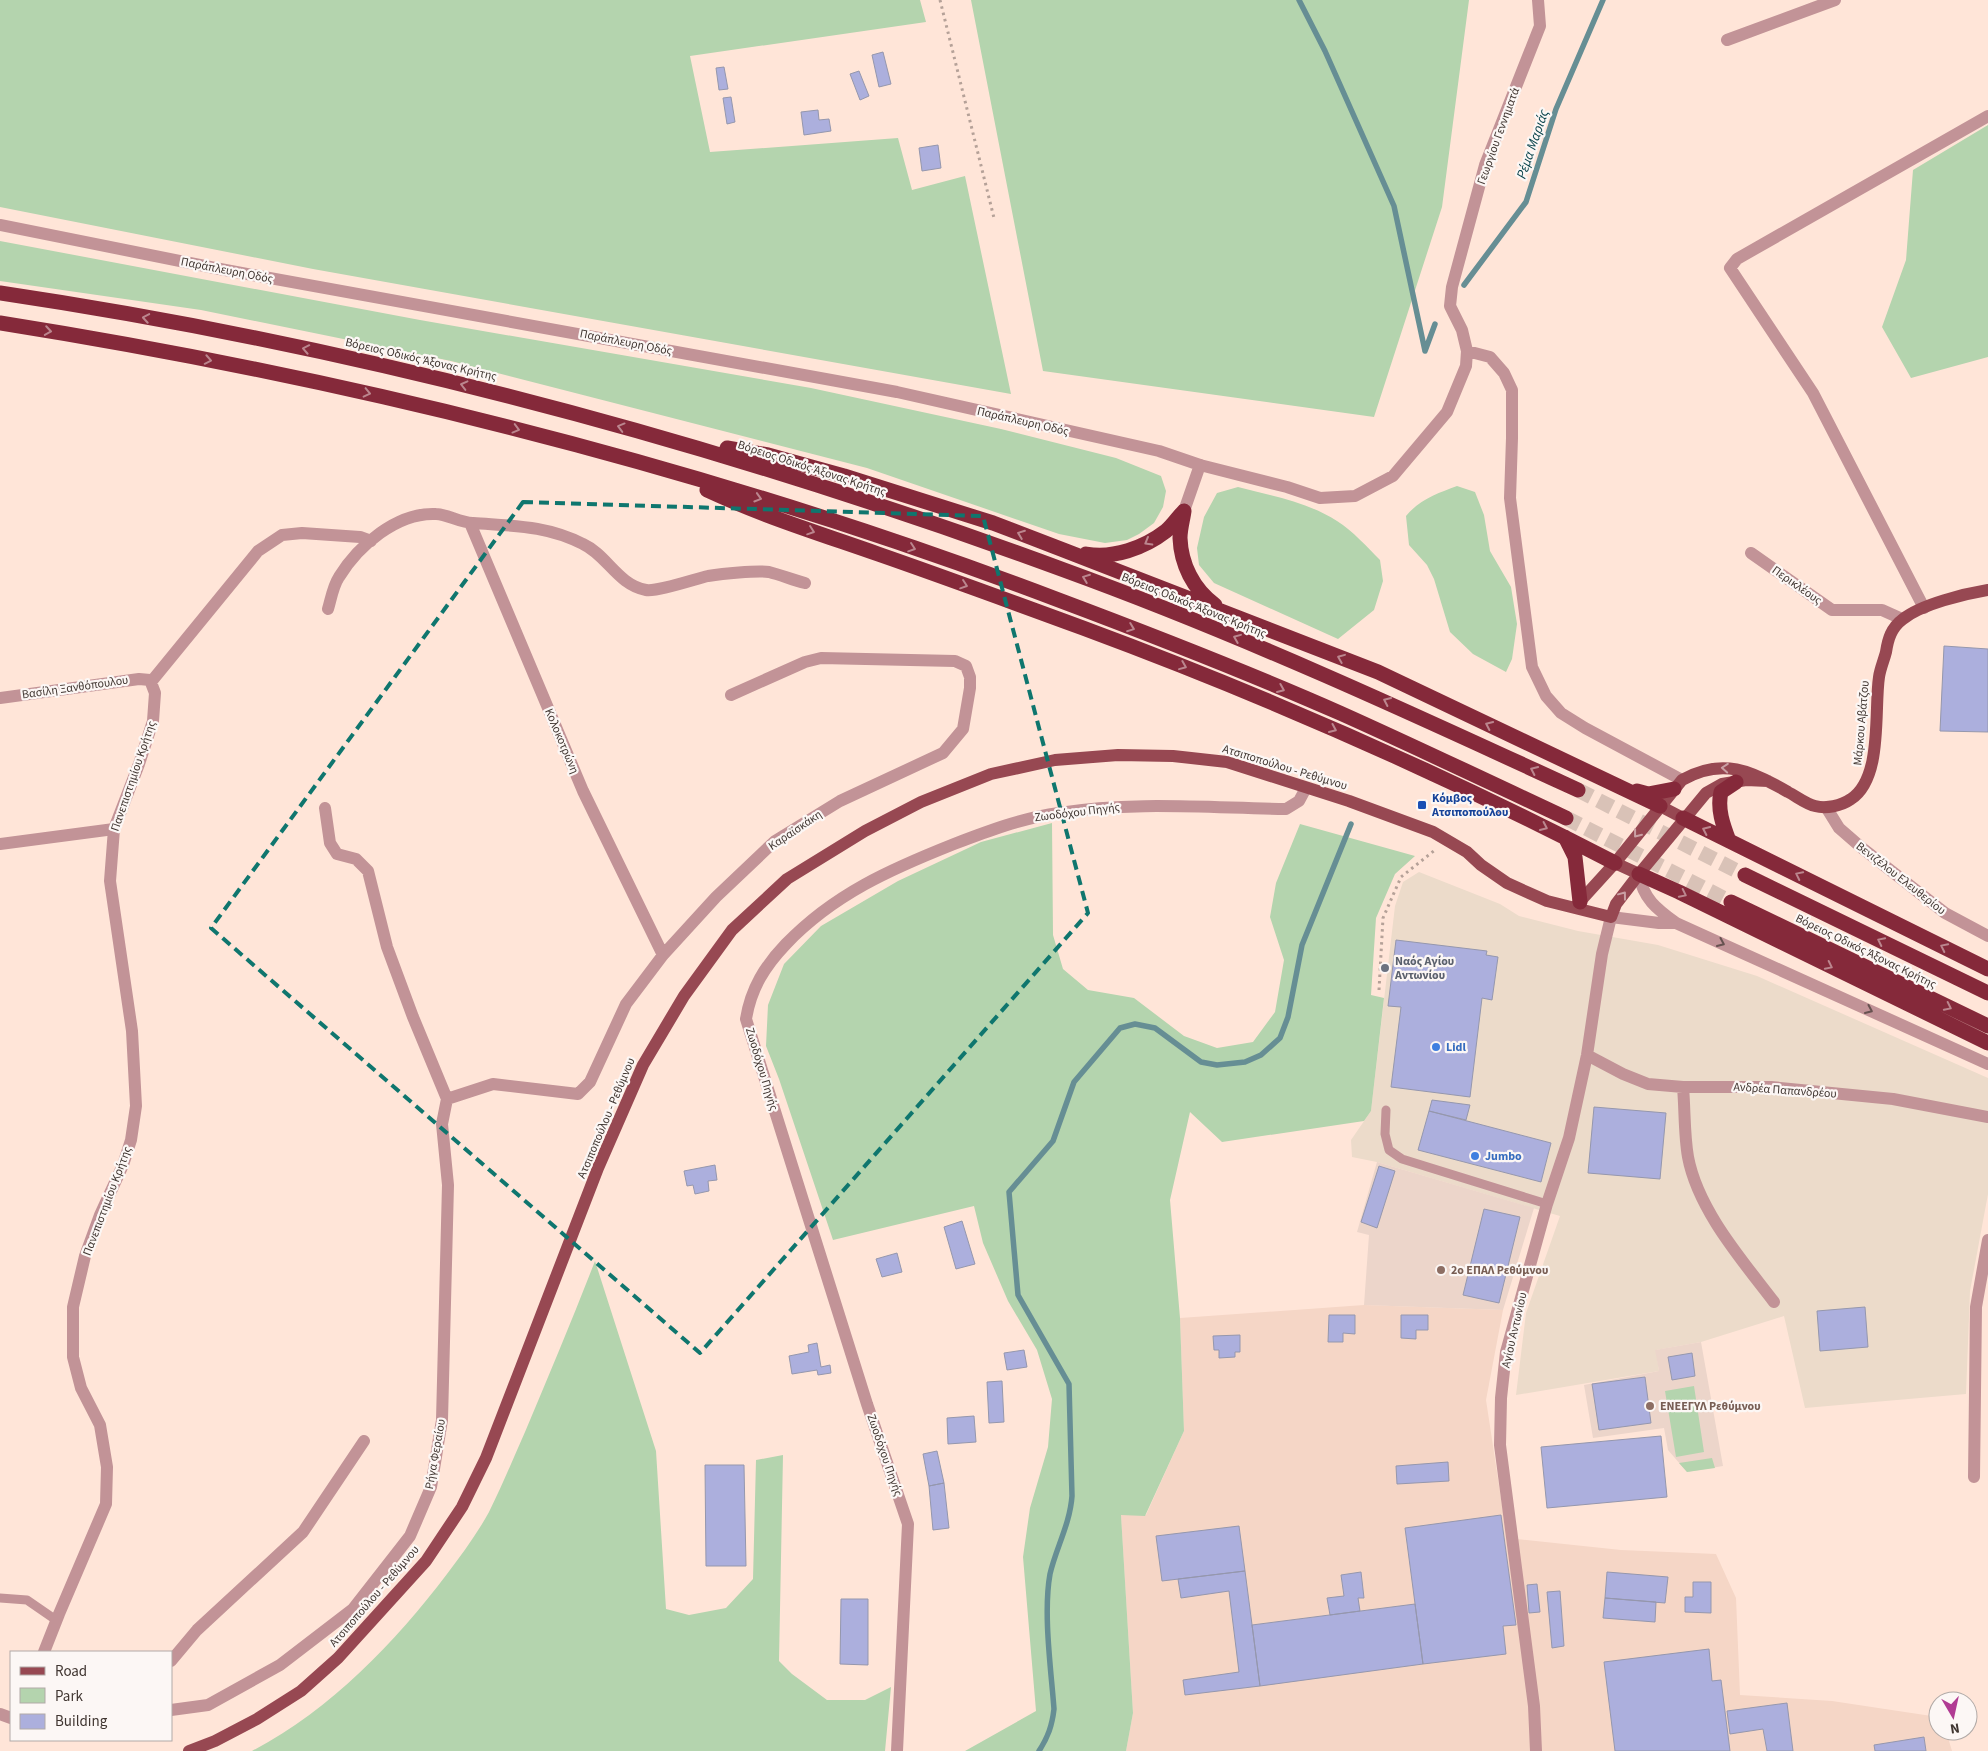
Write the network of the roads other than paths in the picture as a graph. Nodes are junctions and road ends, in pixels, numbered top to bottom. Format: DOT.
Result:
graph roads {
  1 [pos="1538,0"];
  2 [pos="1835,0"];
  3 [pos="1727,40"];
  4 [pos="1988,116"];
  5 [pos="0,225"];
  6 [pos="0,293"];
  7 [pos="0,323"];
  8 [pos="1467,351"];
  9 [pos="668,439"];
  10 [pos="1200,465"];
  11 [pos="661,468"];
  12 [pos="1184,511"];
  13 [pos="470,523"];
  14 [pos="371,541"];
  15 [pos="1066,551"];
  16 [pos="1751,553"];
  17 [pos="805,583"];
  18 [pos="1988,590"];
  19 [pos="1924,608"];
  20 [pos="328,609"];
  21 [pos="1236,616"];
  22 [pos="1902,619"];
  23 [pos="150,681"];
  24 [pos="731,696"];
  25 [pos="0,698"];
  26 [pos="1602,778"];
  27 [pos="1768,781"];
  28 [pos="1736,782"];
  29 [pos="1678,784"];
  30 [pos="1306,788"];
  31 [pos="1578,790"];
  32 [pos="1660,806"];
  33 [pos="1826,807"];
  34 [pos="324,808"];
  35 [pos="1566,818"];
  36 [pos="1683,818"];
  37 [pos="114,829"];
  38 [pos="1565,837"];
  39 [pos="1729,841"];
  40 [pos="0,844"];
  41 [pos="1615,863"];
  42 [pos="1638,874"];
  43 [pos="1745,875"];
  44 [pos="1731,902"];
  45 [pos="1577,905"];
  46 [pos="1612,917"];
  47 [pos="1676,923"];
  48 [pos="1988,936"];
  49 [pos="663,956"];
  50 [pos="1988,969"];
  51 [pos="1988,993"];
  52 [pos="1988,1026"];
  53 [pos="1988,1043"];
  54 [pos="1586,1054"];
  55 [pos="1988,1064"];
  56 [pos="1683,1087"];
  57 [pos="447,1099"];
  58 [pos="1386,1110"];
  59 [pos="1988,1117"];
  60 [pos="1547,1204"];
  61 [pos="1988,1240"];
  62 [pos="1774,1302"];
  63 [pos="364,1441"];
  64 [pos="1974,1477"];
  65 [pos="0,1598"];
  66 [pos="56,1620"];
  67 [pos="44,1651"];
  68 [pos="172,1660"];
  69 [pos="172,1710"];
  70 [pos="189,1751"];
  71 [pos="897,1751"];
  72 [pos="1536,1751"];
  1 -- 8 [label="street, Γεωργίου Γεννηματά"];
  2 -- 3 [label="street"];
  4 -- 19 [label="street"];
  5 -- 10 [label="street, Παράπλευρη Οδός"];
  9 -- 6 [label="highway, Βόρειος Οδικός Άξονας Κρήτης, one-way"];
  7 -- 11 [label="highway, one-way"];
  8 -- 10 [label="street, Παράπλευρη Οδός"];
  8 -- 29 [label="street"];
  15 -- 9 [label="highway, one-way"];
  31 -- 9 [label="highway, Βόρειος Οδικός Άξονας Κρήτης, one-way"];
  10 -- 12 [label="street"];
  11 -- 35 [label="highway, one-way"];
  11 -- 38 [label="highway, one-way"];
  12 -- 15 [label="highway, one-way"];
  12 -- 21 [label="highway"];
  13 -- 14 [label="street"];
  13 -- 17 [label="street"];
  13 -- 49 [label="street, Κολοκοτρώνη"];
  14 -- 20 [label="street"];
  14 -- 23 [label="street"];
  15 -- 21 [label="highway"];
  16 -- 22 [label="street, Περικλέους"];
  18 -- 19 [label="main road, Μάρκου Αβάτζου"];
  19 -- 22 [label="main road, Μάρκου Αβάτζου"];
  26 -- 21 [label="highway, one-way"];
  22 -- 33 [label="main road, Μάρκου Αβάτζου"];
  23 -- 25 [label="street, Βασίλη Ξανθόπουλου"];
  23 -- 37 [label="street, Πανεπιστημίου Κρήτης"];
  24 -- 49 [label="street, Καραϊσκάκη"];
  26 -- 29 [label="highway"];
  26 -- 32 [label="highway"];
  27 -- 28 [label="main road"];
  27 -- 29 [label="main road, one-way"];
  27 -- 33 [label="main road"];
  28 -- 36 [label="main road"];
  28 -- 39 [label="highway"];
  29 -- 32 [label="main road"];
  30 -- 45 [label="main road, Ατσιποπούλου - Ρεθύμνου"];
  30 -- 70 [label="main road, Ατσιποπούλου - Ρεθύμνου"];
  30 -- 71 [label="street, Ζωοδόχου Πηγής"];
  32 -- 36 [label="main road"];
  32 -- 41 [label="main road, one-way"];
  33 -- 48 [label="street, Βενιζέλου Ελευθερίου"];
  34 -- 57 [label="street"];
  39 -- 36 [label="highway, one-way"];
  36 -- 42 [label="main road"];
  37 -- 40 [label="street"];
  37 -- 66 [label="street, Πανεπιστημίου Κρήτης"];
  38 -- 41 [label="highway"];
  38 -- 45 [label="highway"];
  50 -- 39 [label="highway, one-way"];
  41 -- 42 [label="main road"];
  41 -- 45 [label="main road"];
  46 -- 42 [label="main road, one-way"];
  42 -- 47 [label="street"];
  42 -- 53 [label="highway, one-way"];
  51 -- 43 [label="highway, Βόρειος Οδικός Άξονας Κρήτης, one-way"];
  44 -- 52 [label="highway, Βόρειος Οδικός Άξονας Κρήτης, one-way"];
  45 -- 46 [label="main road, Ατσιποπούλου - Ρεθύμνου"];
  46 -- 47 [label="street"];
  46 -- 54 [label="street, Αγίου Αντωνίου"];
  47 -- 55 [label="street, one-way"];
  49 -- 57 [label="street, Καραϊσκάκη"];
  54 -- 56 [label="street, Ανδρέα Παπανδρέου"];
  54 -- 60 [label="street, Αγίου Αντωνίου"];
  56 -- 59 [label="street, Ανδρέα Παπανδρέου"];
  56 -- 62 [label="street"];
  57 -- 69 [label="street, Ρήγα Φεραίου"];
  58 -- 60 [label="lane"];
  60 -- 72 [label="street, Αγίου Αντωνίου"];
  61 -- 64 [label="street"];
  63 -- 68 [label="street"];
  65 -- 66 [label="lane"];
  66 -- 67 [label="street, Πανεπιστημίου Κρήτης"];
}
